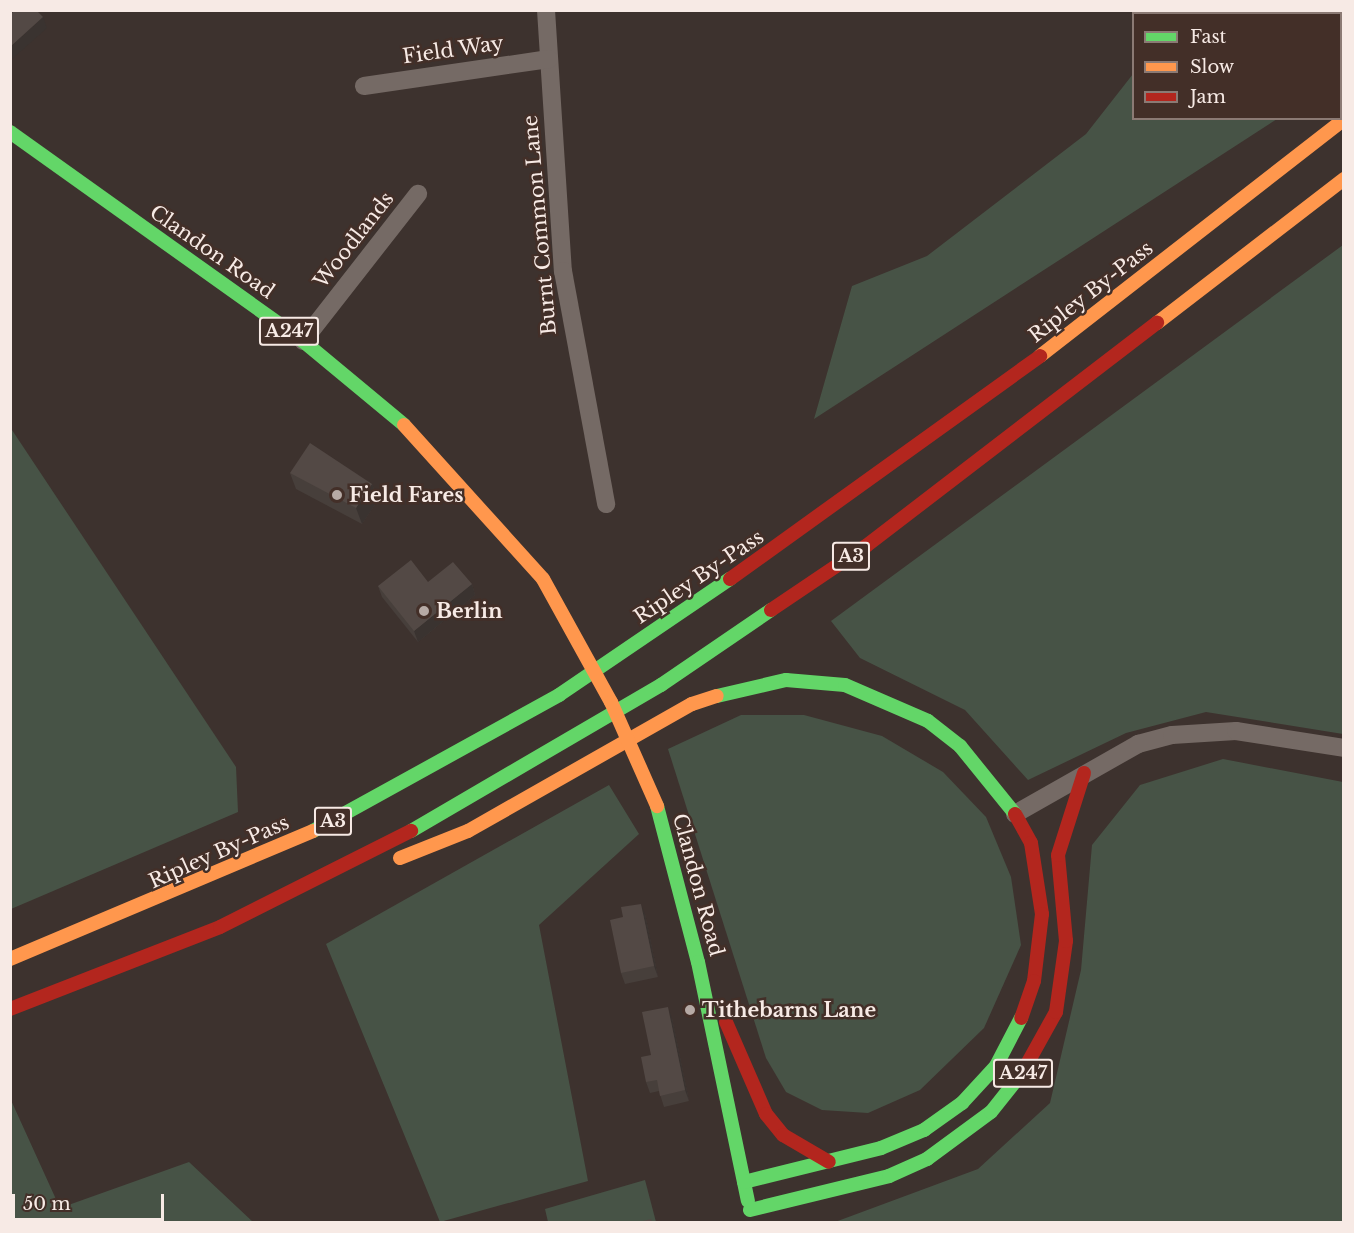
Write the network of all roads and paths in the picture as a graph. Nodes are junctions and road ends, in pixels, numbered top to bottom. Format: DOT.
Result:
graph roads {
  1 [pos="546,10"];
  2 [pos="549,59"];
  3 [pos="364,86"];
  4 [pos="1344,119"];
  5 [pos="10,132"];
  6 [pos="1344,179"];
  7 [pos="418,194"];
  8 [pos="303,341"];
  9 [pos="606,504"];
  10 [pos="1344,748"];
  11 [pos="1084,773"];
  12 [pos="1015,814"];
  13 [pos="321,879"];
  14 [pos="10,958"];
  15 [pos="698,962"];
  16 [pos="10,1009"];
  17 [pos="829,1162"];
  18 [pos="744,1182"];
  19 [pos="751,1216"];
  1 -- 2 [label="street, Burnt Common Lane"];
  2 -- 3 [label="street, Field Way"];
  2 -- 9 [label="street, Burnt Common Lane"];
  4 -- 14 [label="main road, Ripley By-Pass / A3"];
  5 -- 8 [label="main road, Clandon Road / A247"];
  6 -- 13 [label="main road, A3"];
  7 -- 8 [label="street, Woodlands"];
  8 -- 15 [label="main road, Clandon Road / A247, bridge"];
  10 -- 11 [label="street"];
  11 -- 12 [label="street"];
  11 -- 19 [label="main road, A247"];
  12 -- 13 [label="main road"];
  12 -- 17 [label="main road, A247"];
  13 -- 16 [label="main road, A3"];
  15 -- 17 [label="main road"];
  15 -- 18 [label="main road, Clandon Road / A247"];
  17 -- 18 [label="main road, A247"];
  18 -- 19 [label="main road, Clandon Road / A247"];
}
